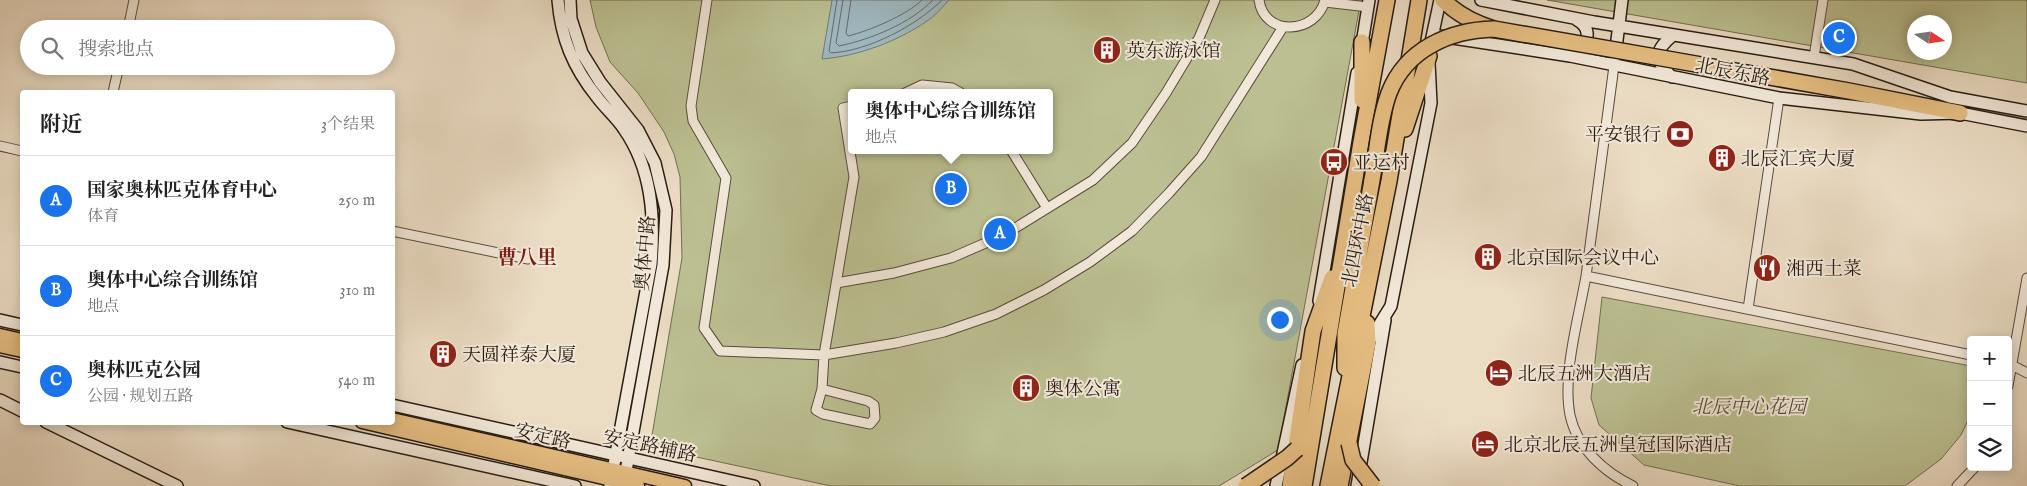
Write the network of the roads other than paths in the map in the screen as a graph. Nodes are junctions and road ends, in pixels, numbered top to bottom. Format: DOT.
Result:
graph roads {
  1 [pos="134,0"];
  2 [pos="558,0"];
  3 [pos="570,0"];
  4 [pos="707,0"];
  5 [pos="1215,0"];
  6 [pos="1258,0"];
  7 [pos="1387,0"];
  8 [pos="1419,0"];
  9 [pos="1441,0"];
  10 [pos="1482,0"];
  11 [pos="1622,0"];
  12 [pos="1823,0"];
  13 [pos="1325,1"];
  14 [pos="1369,4"];
  15 [pos="1574,18"];
  16 [pos="130,20"];
  17 [pos="1618,26"];
  18 [pos="1283,27"];
  19 [pos="1494,30"];
  20 [pos="1673,35"];
  21 [pos="1433,36"];
  22 [pos="1362,42"];
  23 [pos="1429,56"];
  24 [pos="1570,56"];
  25 [pos="1814,57"];
  26 [pos="1614,66"];
  27 [pos="117,75"];
  28 [pos="1672,77"];
  29 [pos="914,89"];
  30 [pos="954,89"];
  31 [pos="113,90"];
  32 [pos="1779,98"];
  33 [pos="848,107"];
  34 [pos="2027,111"];
  35 [pos="1960,113"];
  36 [pos="2027,126"];
  37 [pos="848,139"];
  38 [pos="1361,142"];
  39 [pos="0,146"];
  40 [pos="20,151"];
  41 [pos="850,154"];
  42 [pos="1013,154"];
  43 [pos="1388,181"];
  44 [pos="1047,208"];
  45 [pos="395,232"];
  46 [pos="1346,237"];
  47 [pos="528,259"];
  48 [pos="1586,276"];
  49 [pos="2027,278"];
  50 [pos="836,283"];
  51 [pos="1367,296"];
  52 [pos="1748,309"];
  53 [pos="1386,313"];
  54 [pos="0,320"];
  55 [pos="20,325"];
  56 [pos="1314,331"];
  57 [pos="0,335"];
  58 [pos="20,340"];
  59 [pos="1368,343"];
  60 [pos="0,346"];
  61 [pos="20,350"];
  62 [pos="2012,353"];
  63 [pos="1967,354"];
  64 [pos="824,355"];
  65 [pos="0,362"];
  66 [pos="2012,364"];
  67 [pos="20,367"];
  68 [pos="2027,373"];
  69 [pos="822,389"];
  70 [pos="0,400"];
  71 [pos="1344,405"];
  72 [pos="395,406"];
  73 [pos="20,410"];
  74 [pos="395,420"];
  75 [pos="52,425"];
  76 [pos="300,425"];
  77 [pos="375,425"];
  78 [pos="1349,443"];
  79 [pos="1297,449"];
  80 [pos="506,455"];
  81 [pos="616,456"];
  82 [pos="629,458"];
  83 [pos="1971,471"];
  84 [pos="529,476"];
  85 [pos="618,480"];
  86 [pos="177,486"];
  87 [pos="575,486"];
  88 [pos="638,486"];
  89 [pos="685,486"];
  90 [pos="754,486"];
  91 [pos="1246,486"];
  92 [pos="1276,486"];
  93 [pos="1290,486"];
  94 [pos="1304,486"];
  95 [pos="1328,486"];
  96 [pos="1340,486"];
  97 [pos="1357,486"];
  98 [pos="1373,486"];
  99 [pos="1633,486"];
  100 [pos="1957,486"];
  1 -- 16 [label="street"];
  2 -- 81 [label="main road, 奥体中路"];
  3 -- 82 [label="main road, 奥体中路"];
  4 -- 64 [label="street"];
  5 -- 44 [label="street"];
  6 -- 18 [label="street"];
  7 -- 38 [label="highway, 北四环中路"];
  8 -- 43 [label="highway, 北四环中路"];
  9 -- 19 [label="highway"];
  9 -- 21 [label="main road"];
  10 -- 15 [label="main road, 北辰东路"];
  11 -- 17 [label="main road"];
  12 -- 25 [label="street"];
  13 -- 14 [label="street"];
  13 -- 18 [label="street"];
  14 -- 22 [label="main road, 北四环中路"];
  15 -- 17 [label="main road, 北辰东路"];
  15 -- 24 [label="main road"];
  17 -- 20 [label="main road, 北辰东路"];
  17 -- 26 [label="main road"];
  18 -- 64 [label="street"];
  19 -- 35 [label="highway, bridge"];
  19 -- 71 [label="highway, bridge"];
  20 -- 25 [label="main road, 北辰东路"];
  20 -- 28 [label="main road"];
  21 -- 23 [label="main road"];
  21 -- 24 [label="main road, 北辰东路"];
  22 -- 38 [label="highway"];
  22 -- 56 [label="main road, 北四环中路"];
  23 -- 43 [label="highway"];
  23 -- 53 [label="main road"];
  24 -- 26 [label="main road, 北辰东路"];
  25 -- 34 [label="main road, 北辰东路"];
  26 -- 28 [label="main road, 北辰东路"];
  26 -- 48 [label="street"];
  27 -- 31 [label="street"];
  28 -- 32 [label="main road, 北辰东路"];
  29 -- 30 [label="street"];
  32 -- 35 [label="main road, 北辰东路"];
  32 -- 52 [label="street"];
  33 -- 37 [label="street"];
  35 -- 36 [label="main road, 北辰东路"];
  38 -- 46 [label="highway, 北四环中路"];
  39 -- 40 [label="street"];
  41 -- 50 [label="street"];
  42 -- 44 [label="street"];
  43 -- 51 [label="highway, 北四环中路"];
  44 -- 50 [label="street"];
  45 -- 47 [label="street"];
  46 -- 56 [label="highway"];
  46 -- 94 [label="highway, 北四环中路"];
  48 -- 52 [label="street"];
  48 -- 99 [label="street"];
  49 -- 62 [label="street"];
  50 -- 64 [label="street"];
  51 -- 59 [label="highway"];
  51 -- 71 [label="highway, 北四环中路"];
  52 -- 63 [label="street"];
  53 -- 59 [label="main road"];
  53 -- 97 [label="main road"];
  54 -- 55 [label="main road"];
  56 -- 79 [label="highway"];
  56 -- 92 [label="main road, 北四环中路"];
  57 -- 58 [label="main road"];
  59 -- 78 [label="highway"];
  60 -- 61 [label="main road"];
  64 -- 69 [label="street"];
  65 -- 67 [label="main road"];
  66 -- 68 [label="street"];
  69 -- 69 [label="street"];
  70 -- 73 [label="main road"];
  71 -- 95 [label="highway, 北四环中路"];
  72 -- 81 [label="main road, 安定路辅路"];
  74 -- 85 [label="main road, 安定路"];
  75 -- 86 [label="main road"];
  76 -- 84 [label="main road"];
  77 -- 80 [label="main road, 安定路"];
  78 -- 96 [label="highway"];
  78 -- 98 [label="highway, bridge"];
  79 -- 91 [label="highway, bridge"];
  79 -- 93 [label="highway"];
  80 -- 84 [label="main road, 安定路"];
  80 -- 85 [label="main road, 安定路"];
  81 -- 82 [label="main road, 安定路辅路"];
  81 -- 85 [label="main road, 奥体中路"];
  82 -- 85 [label="main road, 奥体中路"];
  82 -- 90 [label="main road, 安定路辅路"];
  83 -- 100 [label="street"];
  84 -- 87 [label="main road"];
  85 -- 88 [label="main road, 安定路"];
  85 -- 89 [label="main road, 安定路"];
}
